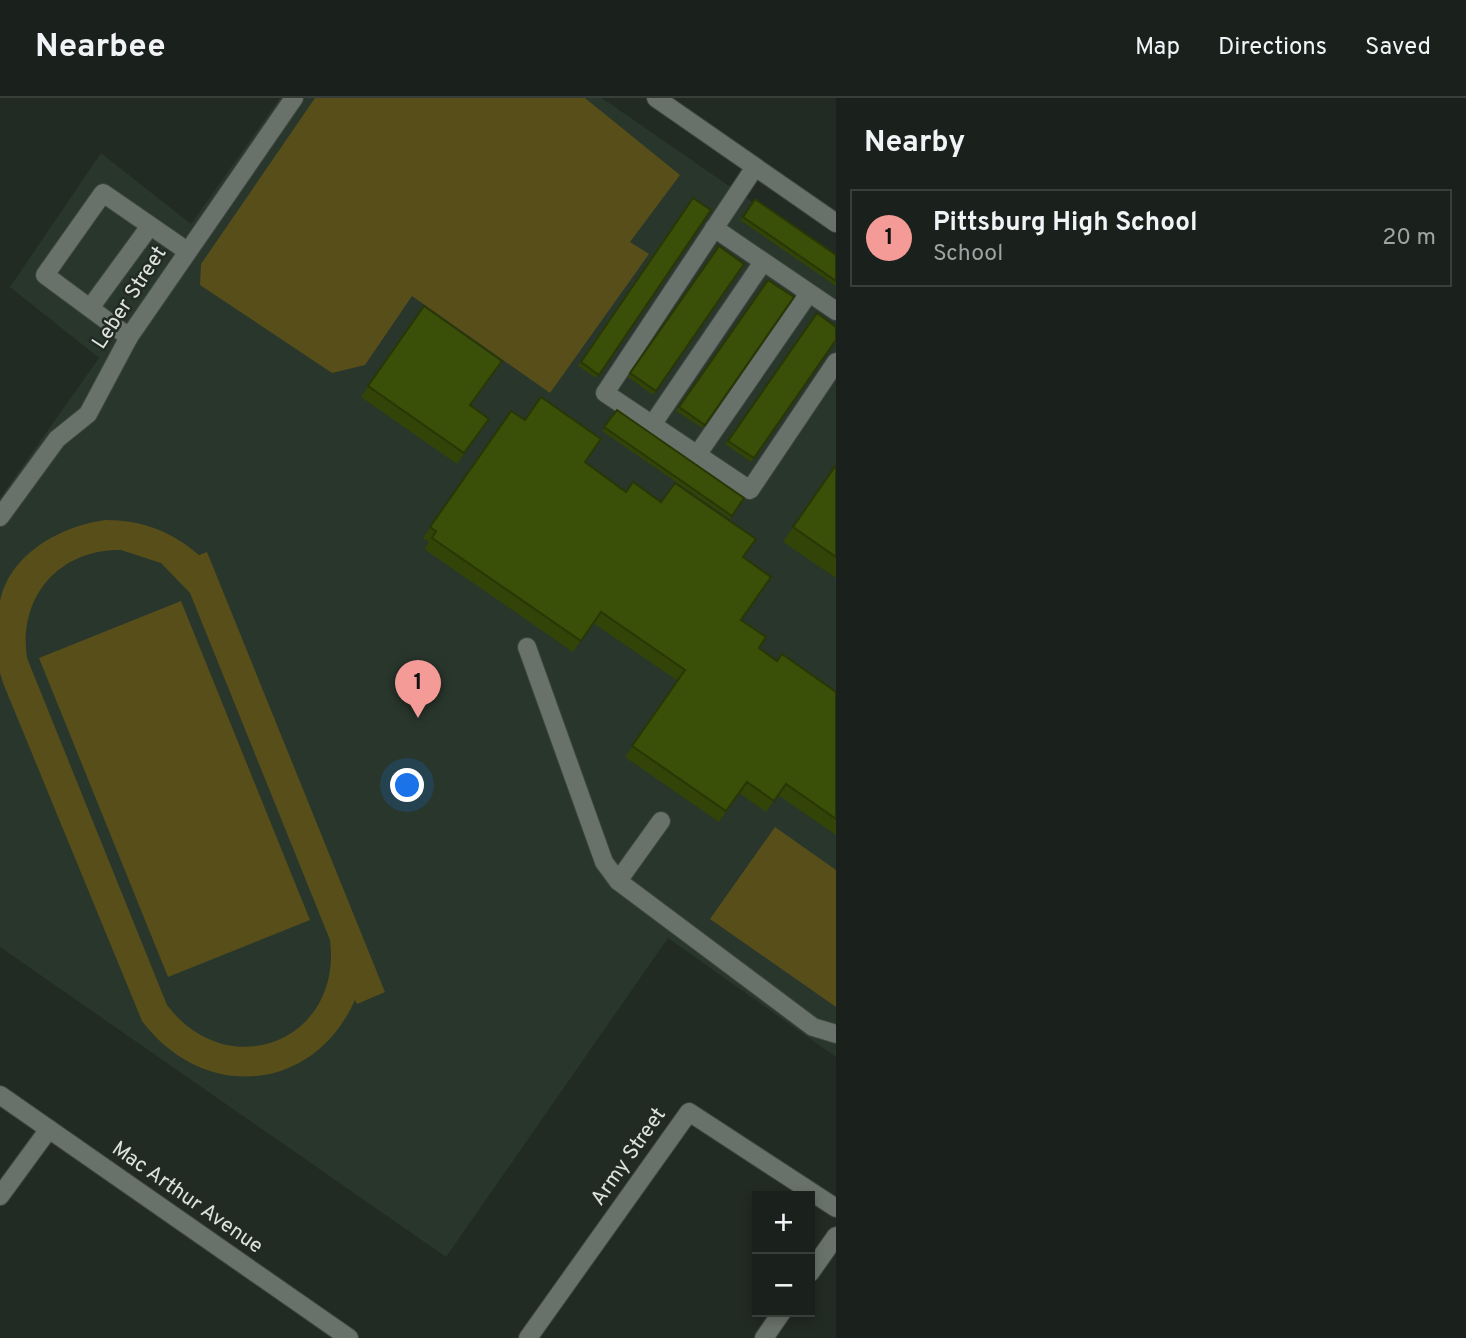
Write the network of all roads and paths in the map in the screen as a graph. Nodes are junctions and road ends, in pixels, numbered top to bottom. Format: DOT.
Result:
graph roads {
  1 [pos="294,98"];
  2 [pos="656,98"];
  3 [pos="755,167"];
  4 [pos="836,223"];
  5 [pos="150,226"];
  6 [pos="714,228"];
  7 [pos="187,251"];
  8 [pos="763,262"];
  9 [pos="810,293"];
  10 [pos="90,308"];
  11 [pos="836,311"];
  12 [pos="129,337"];
  13 [pos="836,362"];
  14 [pos="652,425"];
  15 [pos="697,454"];
  16 [pos="0,517"];
  17 [pos="527,646"];
  18 [pos="661,821"];
  19 [pos="618,881"];
  20 [pos="836,1034"];
  21 [pos="0,1095"];
  22 [pos="49,1129"];
  23 [pos="0,1196"];
  24 [pos="836,1208"];
  25 [pos="836,1236"];
  26 [pos="815,1266"];
  27 [pos="779,1317"];
  28 [pos="349,1338"];
  29 [pos="528,1338"];
  30 [pos="764,1338"];
  1 -- 7 [label="street, Leber Street"];
  2 -- 3 [label="street"];
  3 -- 4 [label="street"];
  3 -- 6 [label="street"];
  5 -- 7 [label="street"];
  5 -- 10 [label="street"];
  5 -- 10 [label="street"];
  6 -- 8 [label="street"];
  6 -- 14 [label="street"];
  7 -- 12 [label="street, Leber Street"];
  8 -- 9 [label="street"];
  8 -- 14 [label="street"];
  9 -- 11 [label="street"];
  9 -- 15 [label="street"];
  10 -- 12 [label="street"];
  12 -- 16 [label="street, Leber Street"];
  13 -- 15 [label="street"];
  14 -- 15 [label="street"];
  17 -- 19 [label="street"];
  18 -- 19 [label="street"];
  19 -- 20 [label="street"];
  21 -- 22 [label="street, Mac Arthur Avenue"];
  22 -- 23 [label="street"];
  22 -- 28 [label="street, Mac Arthur Avenue"];
  24 -- 29 [label="street, Army Street"];
  25 -- 26 [label="street"];
  27 -- 30 [label="street"];
}
